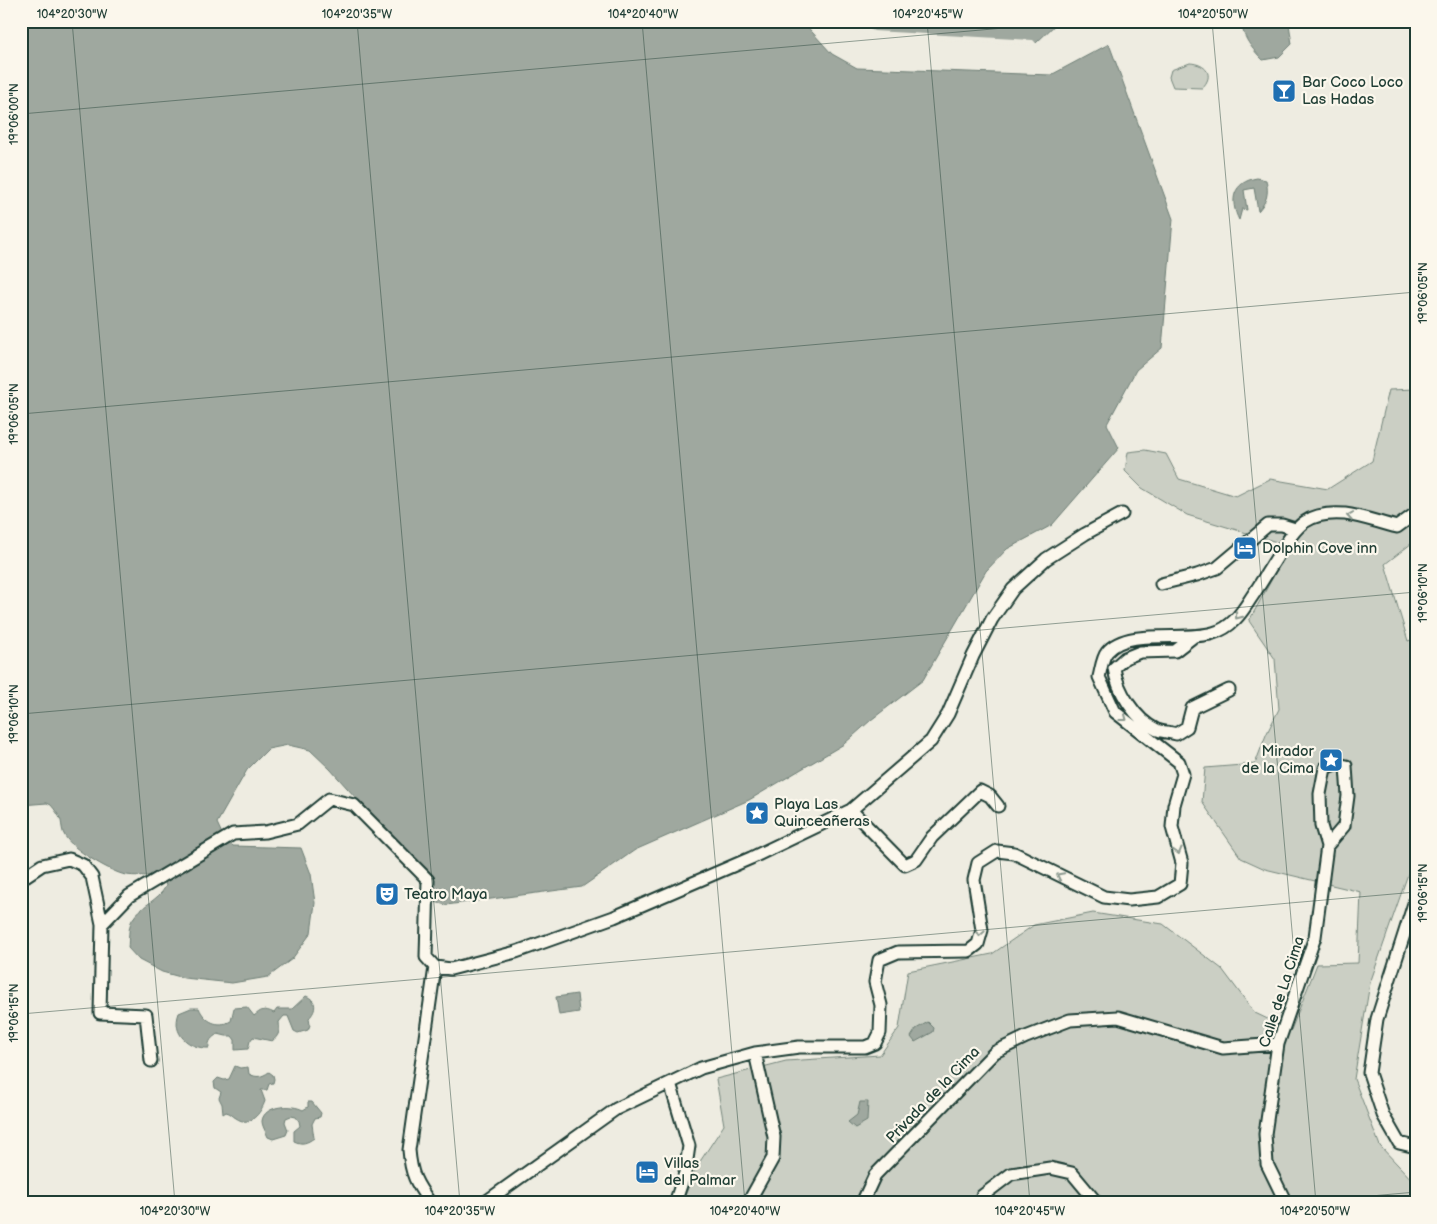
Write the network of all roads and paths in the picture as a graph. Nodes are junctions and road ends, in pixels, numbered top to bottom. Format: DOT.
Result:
graph roads {
  1 [pos="1416,513"];
  2 [pos="1122,514"];
  3 [pos="1295,529"];
  4 [pos="1161,584"];
  5 [pos="1193,637"];
  6 [pos="1229,690"];
  7 [pos="998,806"];
  8 [pos="852,810"];
  9 [pos="1327,846"];
  10 [pos="21,879"];
  11 [pos="1416,897"];
  12 [pos="102,924"];
  13 [pos="435,967"];
  14 [pos="1278,1044"];
  15 [pos="755,1053"];
  16 [pos="151,1061"];
  17 [pos="670,1083"];
  18 [pos="1416,1147"];
  19 [pos="430,1203"];
  20 [pos="484,1203"];
  21 [pos="675,1203"];
  22 [pos="748,1203"];
  23 [pos="862,1203"];
  24 [pos="979,1203"];
  25 [pos="1097,1203"];
  26 [pos="1286,1203"];
  1 -- 3 [label="street, one-way"];
  2 -- 8 [label="street"];
  3 -- 4 [label="street"];
  3 -- 5 [label="street, one-way"];
  5 -- 6 [label="street"];
  5 -- 15 [label="street, one-way"];
  7 -- 8 [label="street"];
  8 -- 13 [label="street"];
  9 -- 9 [label="street"];
  9 -- 14 [label="street, Calle de La Cima"];
  10 -- 12 [label="street"];
  11 -- 18 [label="street"];
  12 -- 13 [label="street"];
  12 -- 16 [label="street"];
  13 -- 19 [label="street"];
  14 -- 23 [label="street, Privada de la Cima"];
  14 -- 26 [label="street, Calle de La Cima"];
  15 -- 17 [label="street"];
  15 -- 22 [label="street"];
  17 -- 20 [label="street"];
  17 -- 21 [label="street"];
  24 -- 25 [label="street"];
}
